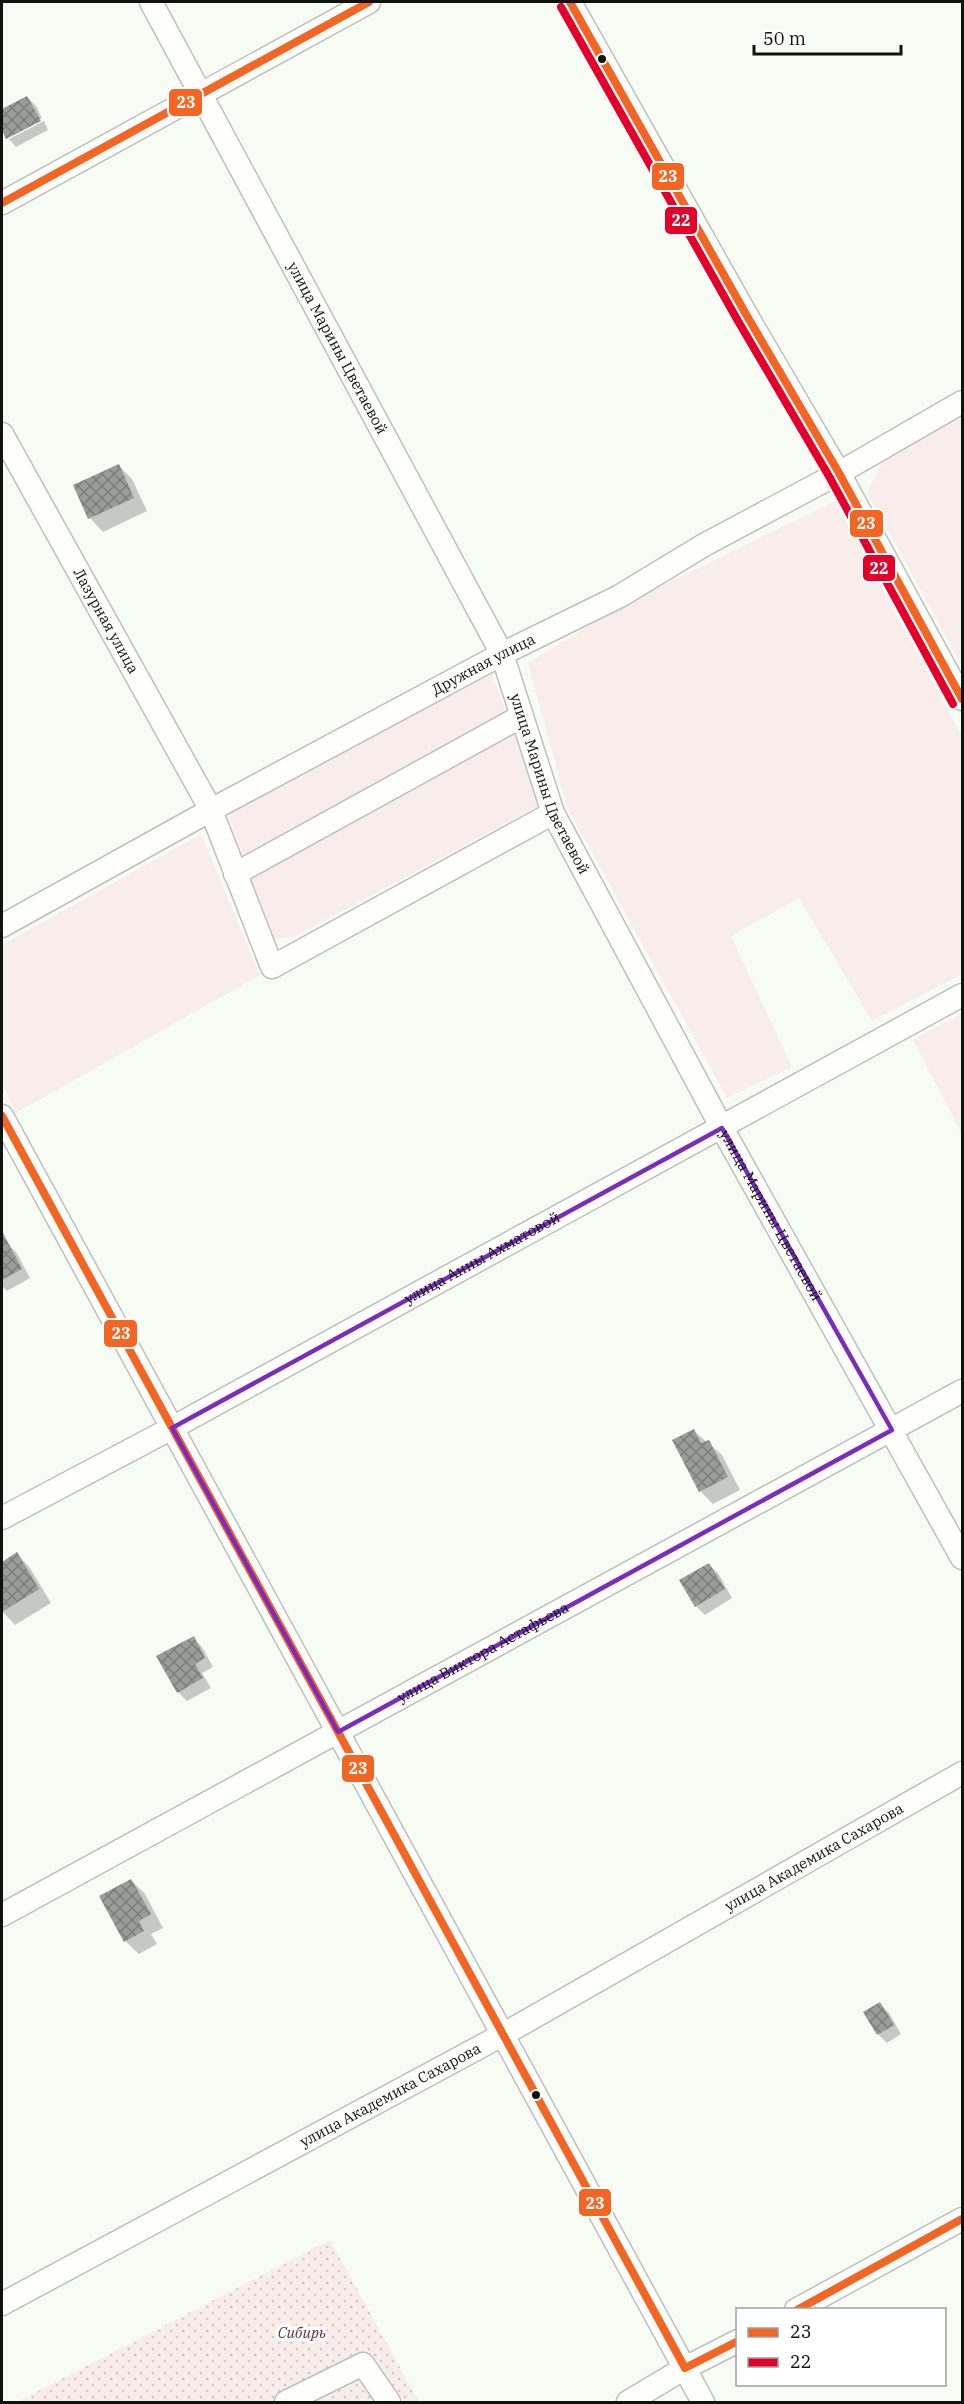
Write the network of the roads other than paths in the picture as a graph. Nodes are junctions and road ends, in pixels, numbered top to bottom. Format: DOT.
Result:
graph roads {
  1 [pos="151,2"];
  2 [pos="369,2"];
  3 [pos="570,2"];
  4 [pos="202,94"];
  5 [pos="2,203"];
  6 [pos="963,402"];
  7 [pos="2,434"];
  8 [pos="839,473"];
  9 [pos="502,654"];
  10 [pos="963,699"];
  11 [pos="522,716"];
  12 [pos="211,810"];
  13 [pos="553,813"];
  14 [pos="235,874"];
  15 [pos="2,926"];
  16 [pos="963,995"];
  17 [pos="2,1116"];
  18 [pos="722,1128"];
  19 [pos="963,1391"];
  20 [pos="172,1428"];
  21 [pos="892,1430"];
  22 [pos="2,1518"];
  23 [pos="963,1558"];
  24 [pos="338,1732"];
  25 [pos="963,1773"];
  26 [pos="2,1915"];
  27 [pos="504,2034"];
  28 [pos="963,2219"];
  29 [pos="2,2304"];
  30 [pos="800,2308"];
  31 [pos="736,2343"];
  32 [pos="685,2368"];
  33 [pos="286,2403"];
  34 [pos="389,2403"];
  35 [pos="628,2403"];
  36 [pos="703,2403"];
  1 -- 4 [label="street, улица Марины Цветаевой"];
  2 -- 4 [label="street"];
  3 -- 8 [label="street"];
  4 -- 5 [label="street"];
  4 -- 9 [label="street, улица Марины Цветаевой"];
  6 -- 8 [label="street, Дружная улица"];
  7 -- 12 [label="street, Лазурная улица"];
  8 -- 9 [label="street, Дружная улица"];
  8 -- 10 [label="street"];
  9 -- 11 [label="street, улица Марины Цветаевой"];
  9 -- 12 [label="street, Дружная улица"];
  11 -- 13 [label="street, улица Марины Цветаевой"];
  11 -- 14 [label="street"];
  12 -- 14 [label="street, Лазурная улица"];
  12 -- 15 [label="street, Дружная улица"];
  13 -- 14 [label="street, Лазурная улица"];
  13 -- 18 [label="street, улица Марины Цветаевой"];
  16 -- 18 [label="street, улица Анны Ахматовой"];
  17 -- 20 [label="street"];
  18 -- 20 [label="street, улица Анны Ахматовой"];
  18 -- 21 [label="street, улица Марины Цветаевой"];
  19 -- 21 [label="street, улица Виктора Астафьева"];
  20 -- 22 [label="street, улица Анны Ахматовой"];
  20 -- 24 [label="street"];
  21 -- 23 [label="street, улица Марины Цветаевой"];
  21 -- 24 [label="street, улица Виктора Астафьева"];
  24 -- 26 [label="street, улица Виктора Астафьева"];
  24 -- 27 [label="street"];
  25 -- 27 [label="street, улица Академика Сахарова"];
  27 -- 29 [label="street, улица Академика Сахарова"];
  27 -- 32 [label="street"];
  28 -- 30 [label="street"];
  31 -- 32 [label="street"];
  32 -- 35 [label="street"];
  32 -- 36 [label="street"];
  33 -- 34 [label="street"];
}
